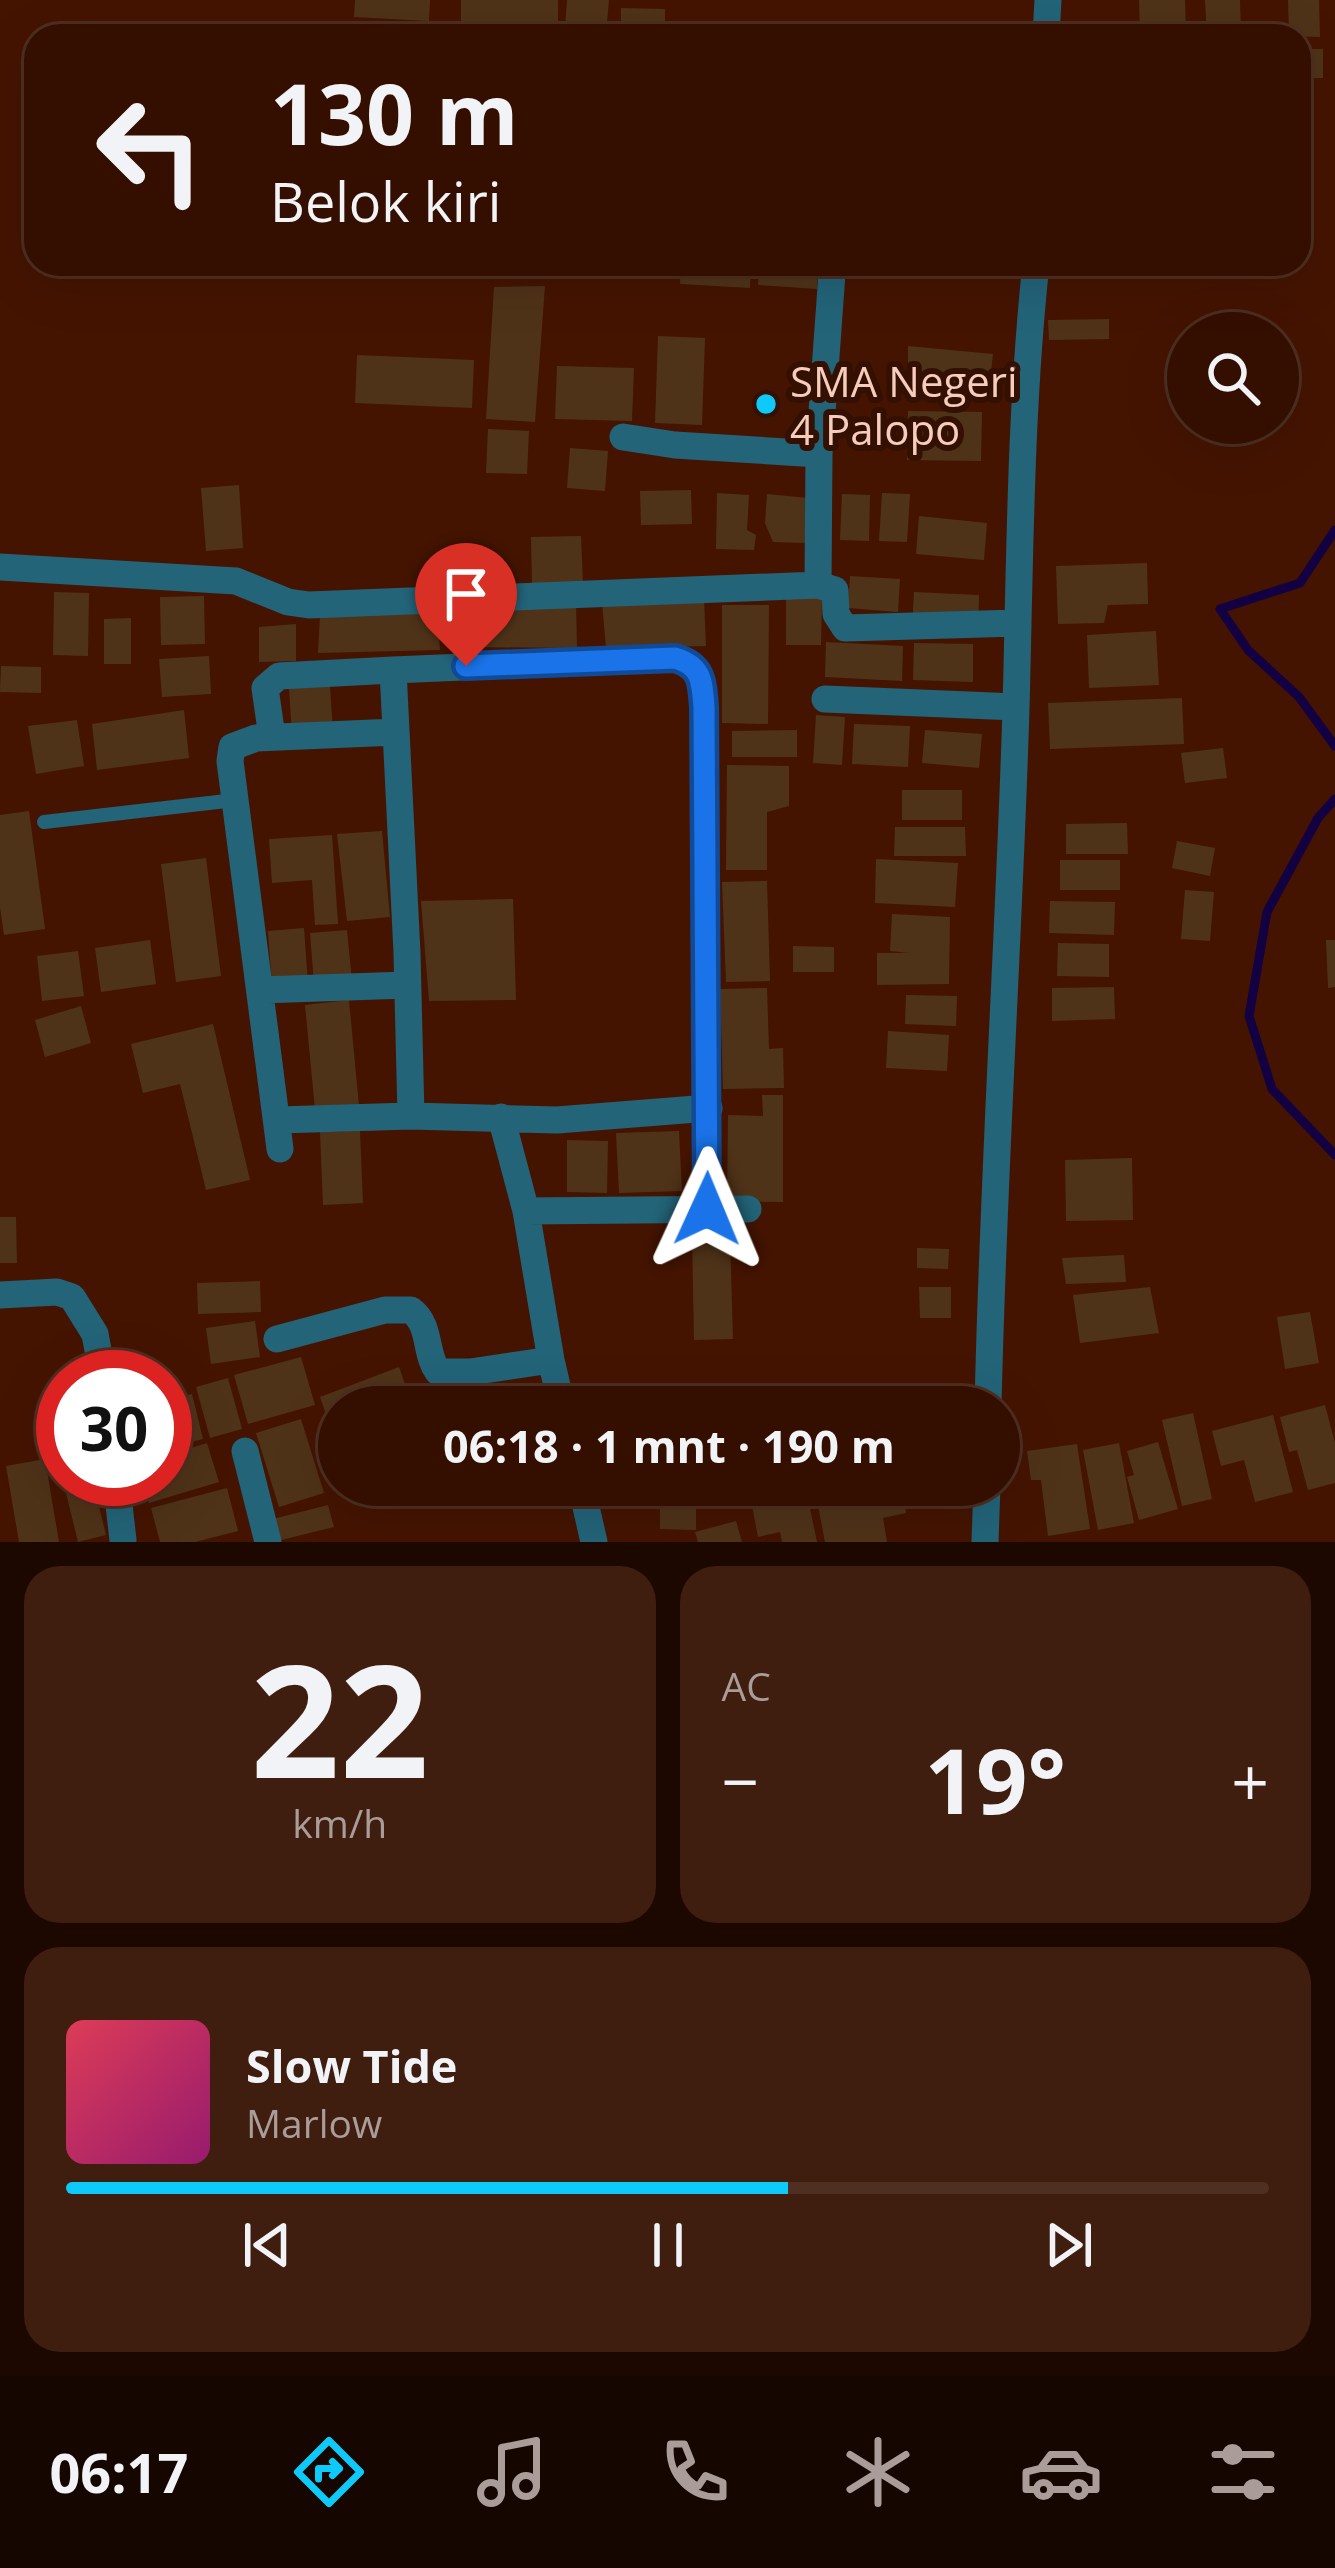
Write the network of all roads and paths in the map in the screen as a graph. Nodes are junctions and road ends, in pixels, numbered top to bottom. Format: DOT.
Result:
graph roads {
  1 [pos="832,276"];
  2 [pos="1035,276"];
  3 [pos="623,437"];
  4 [pos="819,454"];
  5 [pos="0,567"];
  6 [pos="818,586"];
  7 [pos="1017,623"];
  8 [pos="393,670"];
  9 [pos="825,699"];
  10 [pos="1016,707"];
  11 [pos="396,732"];
  12 [pos="272,737"];
  13 [pos="235,800"];
  14 [pos="44,822"];
  15 [pos="407,985"];
  16 [pos="260,990"];
  17 [pos="709,1108"];
  18 [pos="411,1116"];
  19 [pos="501,1117"];
  20 [pos="278,1120"];
  21 [pos="280,1149"];
  22 [pos="707,1209"];
  23 [pos="748,1209"];
  24 [pos="526,1211"];
  25 [pos="0,1295"];
  26 [pos="277,1339"];
  27 [pos="98,1350"];
  28 [pos="551,1360"];
  29 [pos="557,1386"];
  30 [pos="988,1386"];
  31 [pos="245,1451"];
  32 [pos="120,1506"];
  33 [pos="585,1506"];
  34 [pos="986,1506"];
  35 [pos="124,1540"];
  36 [pos="268,1542"];
  37 [pos="594,1542"];
  38 [pos="985,1542"];
  1 -- 4 [label="street"];
  2 -- 7 [label="street"];
  3 -- 4 [label="street"];
  4 -- 6 [label="street"];
  5 -- 6 [label="street"];
  6 -- 7 [label="street"];
  7 -- 10 [label="street"];
  8 -- 11 [label="street"];
  8 -- 12 [label="street"];
  8 -- 17 [label="street"];
  9 -- 10 [label="street"];
  10 -- 30 [label="street"];
  11 -- 12 [label="street"];
  11 -- 15 [label="street"];
  12 -- 13 [label="street"];
  13 -- 14 [label="lane"];
  13 -- 16 [label="street"];
  15 -- 16 [label="street"];
  15 -- 18 [label="street"];
  16 -- 20 [label="street"];
  17 -- 19 [label="street"];
  17 -- 22 [label="street"];
  18 -- 19 [label="street"];
  18 -- 20 [label="street"];
  19 -- 24 [label="street"];
  20 -- 21 [label="street"];
  22 -- 23 [label="street"];
  22 -- 24 [label="street"];
  24 -- 28 [label="street"];
  25 -- 27 [label="street"];
  26 -- 28 [label="street"];
  28 -- 29 [label="street"];
  31 -- 36 [label="street"];
  32 -- 35 [label="street"];
  33 -- 37 [label="street"];
  34 -- 38 [label="street"];
}
